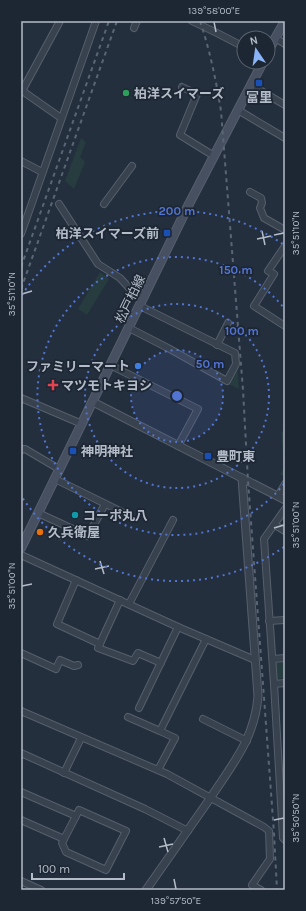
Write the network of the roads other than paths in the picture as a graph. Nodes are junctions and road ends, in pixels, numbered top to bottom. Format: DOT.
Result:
graph roads {
  1 [pos="60,21"];
  2 [pos="96,21"];
  3 [pos="137,21"];
  4 [pos="192,21"];
  5 [pos="285,21"];
  6 [pos="134,28"];
  7 [pos="276,36"];
  8 [pos="276,39"];
  9 [pos="236,43"];
  10 [pos="285,44"];
  11 [pos="258,70"];
  12 [pos="251,85"];
  13 [pos="182,87"];
  14 [pos="21,91"];
  15 [pos="285,106"];
  16 [pos="238,110"];
  17 [pos="62,118"];
  18 [pos="285,138"];
  19 [pos="214,156"];
  20 [pos="21,161"];
  21 [pos="132,166"];
  22 [pos="42,172"];
  23 [pos="250,192"];
  24 [pos="59,204"];
  25 [pos="104,204"];
  26 [pos="285,230"];
  27 [pos="21,234"];
  28 [pos="285,246"];
  29 [pos="144,297"];
  30 [pos="140,306"];
  31 [pos="228,323"];
  32 [pos="285,326"];
  33 [pos="129,328"];
  34 [pos="218,344"];
  35 [pos="110,365"];
  36 [pos="21,398"];
  37 [pos="93,402"];
  38 [pos="82,424"];
  39 [pos="178,446"];
  40 [pos="21,450"];
  41 [pos="59,469"];
  42 [pos="242,478"];
  43 [pos="55,479"];
  44 [pos="285,484"];
  45 [pos="282,498"];
  46 [pos="105,504"];
  47 [pos="285,509"];
  48 [pos="38,513"];
  49 [pos="126,514"];
  50 [pos="173,520"];
  51 [pos="275,525"];
  52 [pos="285,531"];
  53 [pos="21,548"];
  54 [pos="21,555"];
  55 [pos="76,580"];
  56 [pos="120,600"];
  57 [pos="129,604"];
  58 [pos="285,620"];
  59 [pos="270,621"];
  60 [pos="178,627"];
  61 [pos="206,639"];
  62 [pos="100,644"];
  63 [pos="21,653"];
  64 [pos="285,658"];
  65 [pos="273,659"];
  66 [pos="255,660"];
  67 [pos="161,663"];
  68 [pos="78,665"];
  69 [pos="285,683"];
  70 [pos="274,684"];
  71 [pos="139,708"];
  72 [pos="21,712"];
  73 [pos="128,717"];
  74 [pos="203,719"];
  75 [pos="160,731"];
  76 [pos="81,738"];
  77 [pos="247,741"];
  78 [pos="21,753"];
  79 [pos="158,770"];
  80 [pos="64,773"];
  81 [pos="21,792"];
  82 [pos="210,798"];
  83 [pos="76,816"];
  84 [pos="21,820"];
  85 [pos="188,831"];
  86 [pos="64,839"];
  87 [pos="285,840"];
  88 [pos="21,881"];
  89 [pos="41,890"];
  90 [pos="146,890"];
  91 [pos="261,890"];
  1 -- 14 [label="street"];
  2 -- 17 [label="street"];
  3 -- 6 [label="street"];
  4 -- 9 [label="street"];
  5 -- 7 [label="main road"];
  8 -- 10 [label="street"];
  11 -- 12 [label="main road, 松戸柏線"];
  12 -- 15 [label="street"];
  12 -- 16 [label="main road, 松戸柏線"];
  13 -- 19 [label="street"];
  14 -- 17 [label="street"];
  16 -- 18 [label="street"];
  16 -- 19 [label="main road, 松戸柏線"];
  17 -- 22 [label="street"];
  19 -- 29 [label="main road, 松戸柏線"];
  20 -- 22 [label="street"];
  21 -- 25 [label="street"];
  22 -- 27 [label="street"];
  23 -- 26 [label="street"];
  24 -- 29 [label="street"];
  28 -- 32 [label="street"];
  29 -- 30 [label="main road, 松戸柏線"];
  30 -- 33 [label="main road, 松戸柏線"];
  30 -- 34 [label="street"];
  31 -- 34 [label="street"];
  33 -- 34 [label="street"];
  33 -- 35 [label="main road, 松戸柏線"];
  35 -- 37 [label="main road, 松戸柏線"];
  35 -- 39 [label="street"];
  36 -- 38 [label="street"];
  37 -- 38 [label="main road, 松戸柏線"];
  37 -- 39 [label="street"];
  38 -- 41 [label="main road, 松戸柏線"];
  39 -- 42 [label="street"];
  40 -- 41 [label="street"];
  41 -- 43 [label="main road, 松戸柏線"];
  42 -- 45 [label="street"];
  42 -- 66 [label="street"];
  43 -- 46 [label="street"];
  43 -- 48 [label="main road, 松戸柏線"];
  44 -- 45 [label="street"];
  46 -- 48 [label="street"];
  46 -- 49 [label="street"];
  47 -- 51 [label="street"];
  48 -- 53 [label="main road, 松戸柏線"];
  50 -- 57 [label="street"];
  51 -- 52 [label="street"];
  51 -- 59 [label="street"];
  54 -- 55 [label="street"];
  55 -- 56 [label="street"];
  55 -- 62 [label="street"];
  56 -- 57 [label="street"];
  56 -- 62 [label="street"];
  57 -- 60 [label="street"];
  58 -- 59 [label="street"];
  59 -- 65 [label="street"];
  60 -- 61 [label="street"];
  60 -- 67 [label="street"];
  61 -- 66 [label="street"];
  61 -- 75 [label="street"];
  62 -- 67 [label="street"];
  63 -- 68 [label="street"];
  64 -- 65 [label="street"];
  65 -- 70 [label="street"];
  66 -- 77 [label="street"];
  67 -- 71 [label="street"];
  69 -- 70 [label="street"];
  70 -- 87 [label="street"];
  72 -- 76 [label="street"];
  73 -- 75 [label="street"];
  74 -- 77 [label="street"];
  75 -- 79 [label="street"];
  76 -- 79 [label="street"];
  76 -- 80 [label="street"];
  77 -- 82 [label="street"];
  78 -- 80 [label="street"];
  79 -- 82 [label="street"];
  80 -- 85 [label="street"];
  81 -- 83 [label="street"];
  82 -- 85 [label="street"];
  82 -- 91 [label="street"];
  83 -- 86 [label="street"];
  83 -- 86 [label="street"];
  84 -- 86 [label="street"];
  85 -- 90 [label="street"];
  88 -- 89 [label="street"];
}
